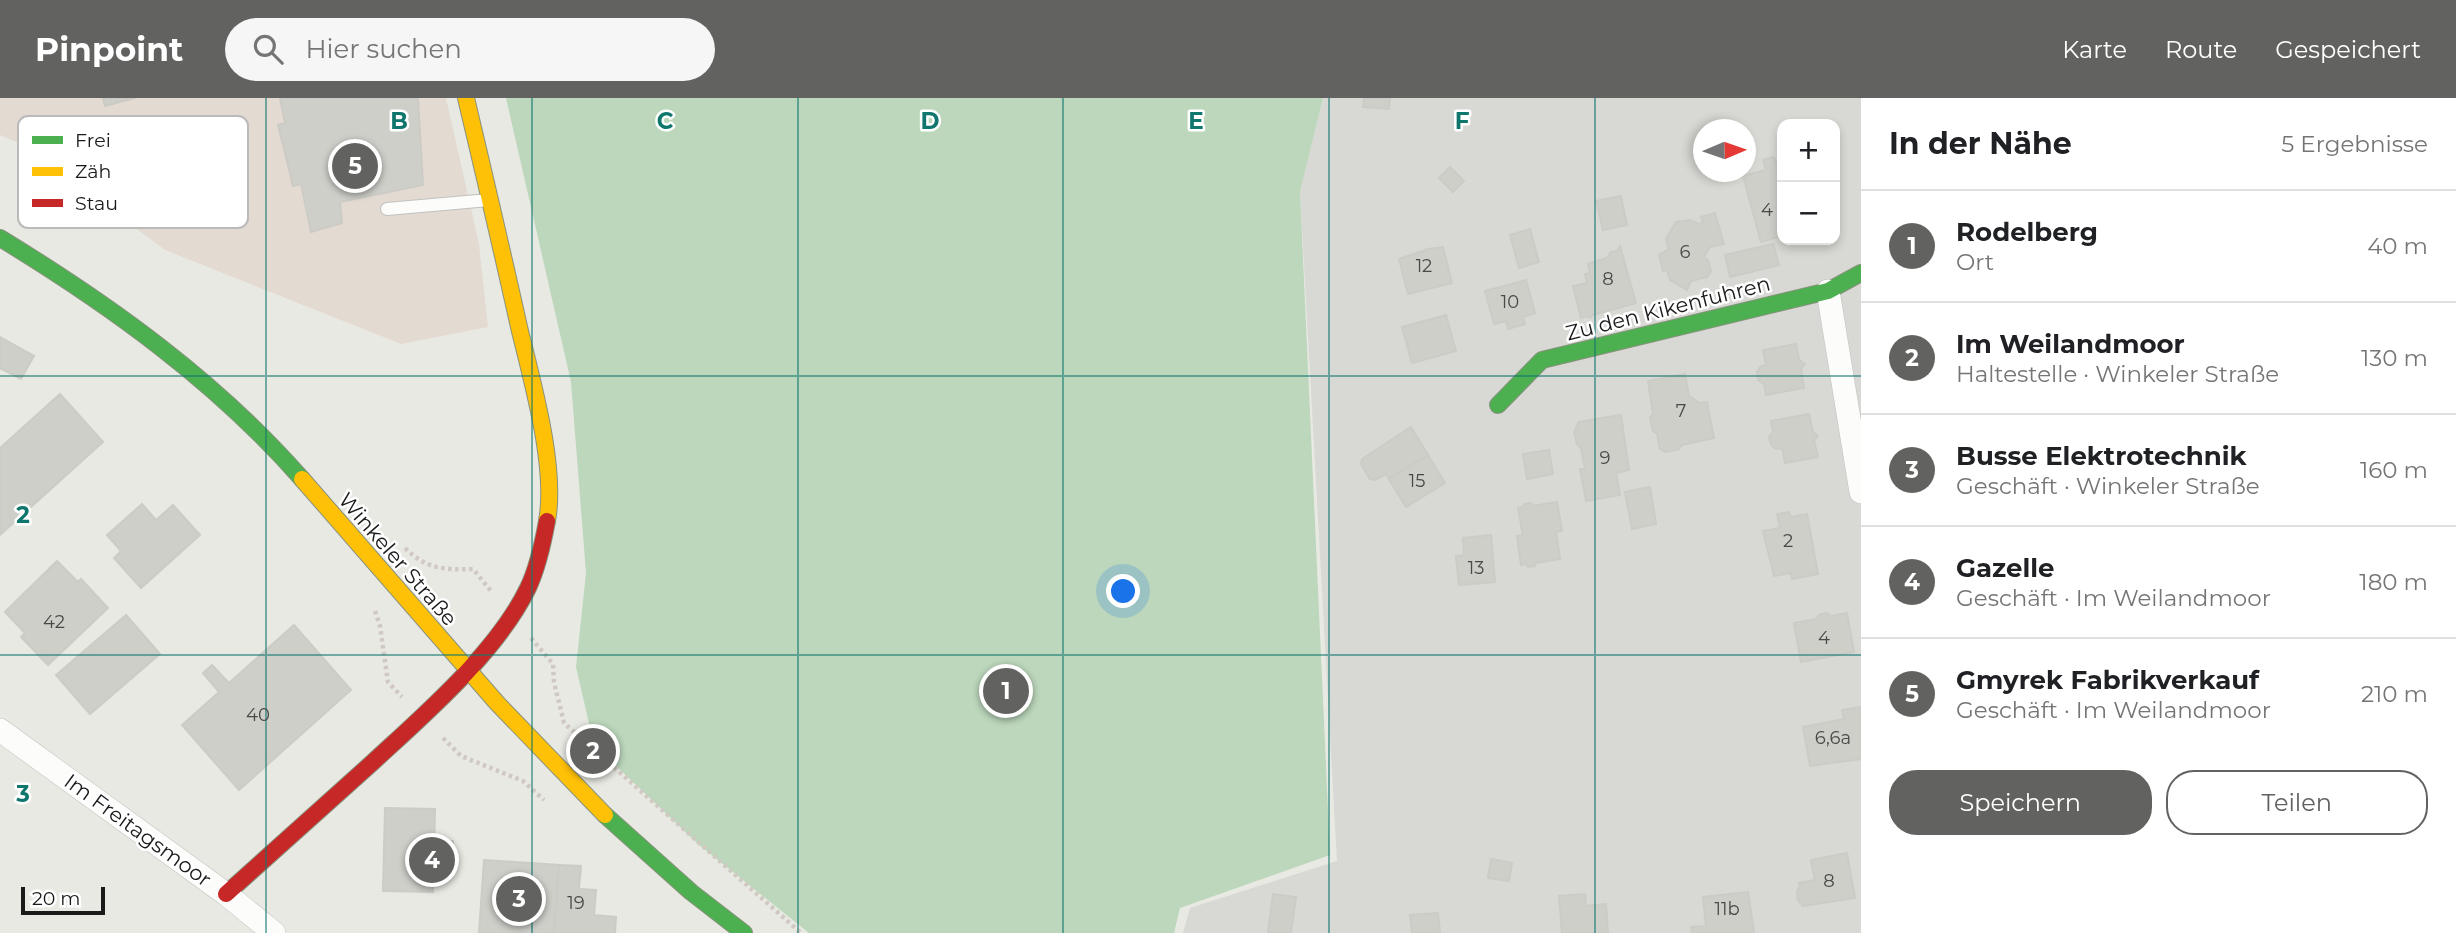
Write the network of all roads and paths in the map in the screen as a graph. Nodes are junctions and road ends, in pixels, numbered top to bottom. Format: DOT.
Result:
graph roads {
  1 [pos="466,98"];
  2 [pos="490,200"];
  3 [pos="387,209"];
  4 [pos="0,238"];
  5 [pos="1861,273"];
  6 [pos="1828,291"];
  7 [pos="1498,405"];
  8 [pos="1861,492"];
  9 [pos="372,601"];
  10 [pos="512,617"];
  11 [pos="468,670"];
  12 [pos="421,718"];
  13 [pos="0,730"];
  14 [pos="552,808"];
  15 [pos="226,894"];
  16 [pos="274,933"];
  17 [pos="744,933"];
  18 [pos="801,933"];
  1 -- 2 [label="street"];
  2 -- 3 [label="lane"];
  2 -- 10 [label="street"];
  4 -- 11 [label="street, Winkeler Straße"];
  5 -- 6 [label="street, Zu den Kikenfuhren"];
  6 -- 7 [label="street, Zu den Kikenfuhren"];
  6 -- 8 [label="street"];
  9 -- 12 [label="path"];
  10 -- 11 [label="street"];
  10 -- 18 [label="path"];
  11 -- 12 [label="street"];
  11 -- 17 [label="street, Winkeler Straße"];
  12 -- 14 [label="path"];
  12 -- 15 [label="street"];
  13 -- 15 [label="street, Im Freitagsmoor"];
  15 -- 16 [label="street, Im Freitagsmoor"];
}
